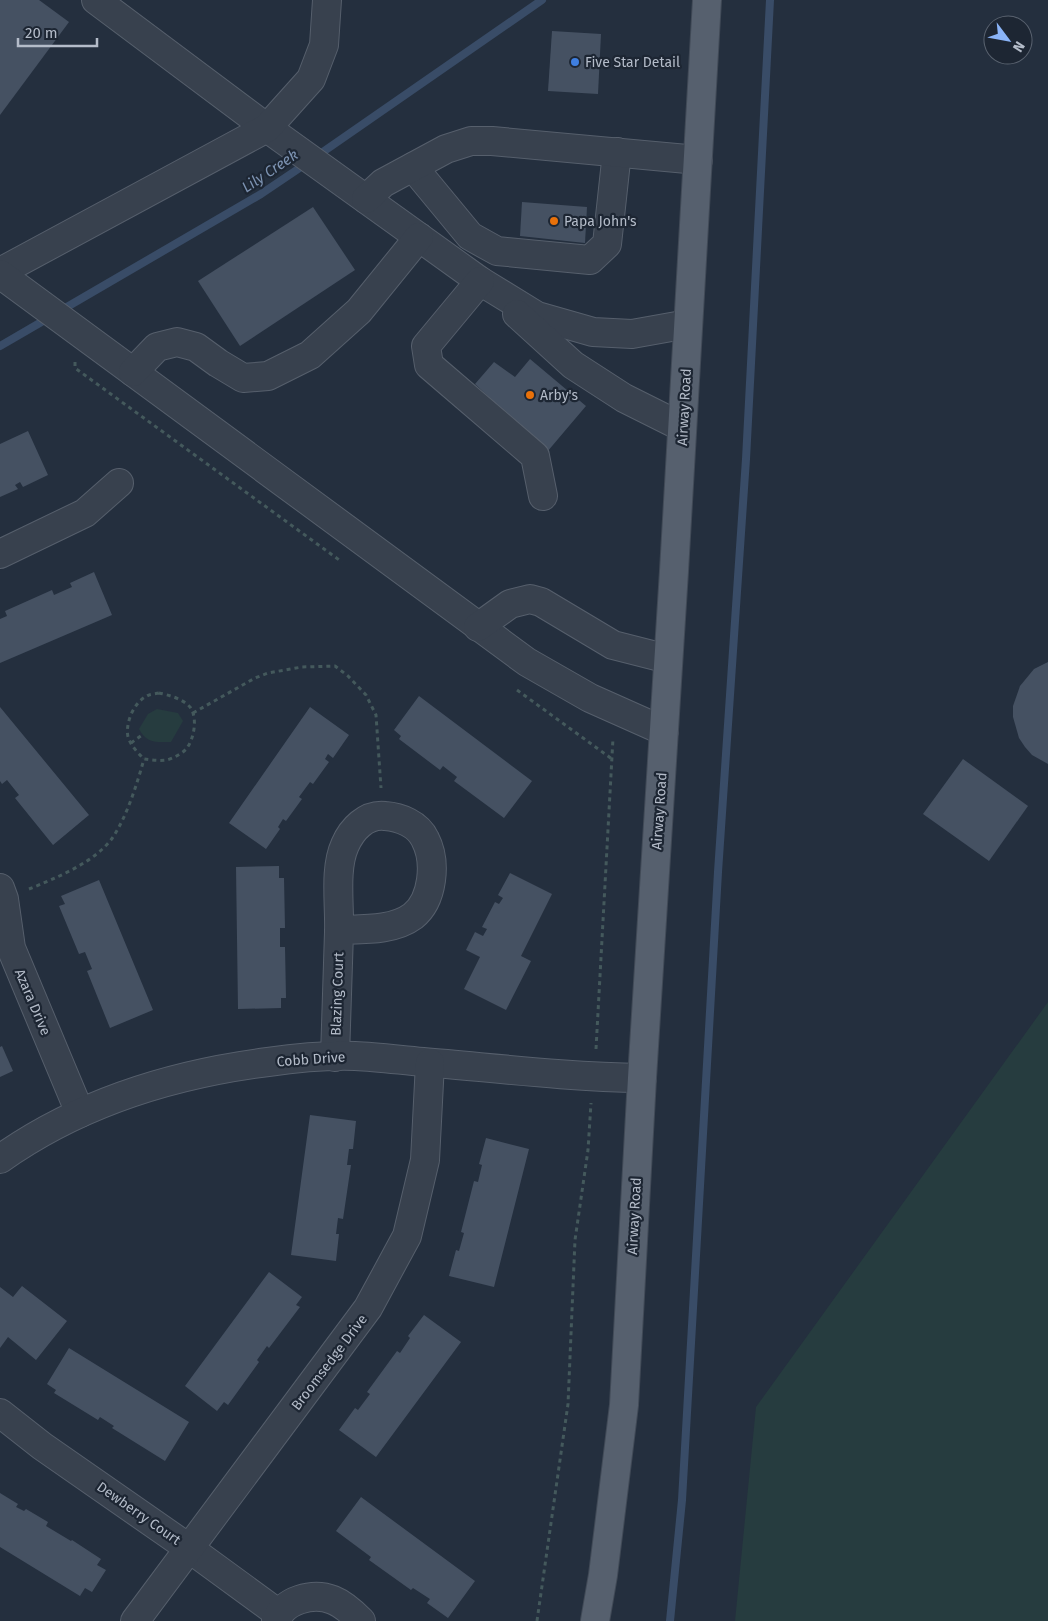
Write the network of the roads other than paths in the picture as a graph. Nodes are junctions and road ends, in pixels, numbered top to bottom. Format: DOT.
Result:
graph roads {
  1 [pos="96,0"];
  2 [pos="327,0"];
  3 [pos="707,0"];
  4 [pos="267,128"];
  5 [pos="617,152"];
  6 [pos="698,160"];
  7 [pos="413,167"];
  8 [pos="366,199"];
  9 [pos="420,237"];
  10 [pos="0,273"];
  11 [pos="480,281"];
  12 [pos="688,324"];
  13 [pos="132,372"];
  14 [pos="682,427"];
  15 [pos="119,483"];
  16 [pos="543,496"];
  17 [pos="0,554"];
  18 [pos="478,627"];
  19 [pos="668,659"];
  20 [pos="664,730"];
  21 [pos="2,894"];
  22 [pos="339,930"];
  23 [pos="335,1057"];
  24 [pos="430,1062"];
  25 [pos="642,1078"];
  26 [pos="80,1112"];
  27 [pos="0,1159"];
  28 [pos="0,1414"];
  29 [pos="190,1549"];
  30 [pos="277,1618"];
  31 [pos="136,1621"];
  32 [pos="361,1621"];
  33 [pos="594,1621"];
  1 -- 4 [label="street"];
  2 -- 4 [label="street"];
  3 -- 6 [label="main road, Airway Road"];
  4 -- 8 [label="street"];
  4 -- 10 [label="street"];
  5 -- 6 [label="street"];
  5 -- 7 [label="street"];
  5 -- 7 [label="street"];
  6 -- 12 [label="main road, Airway Road"];
  7 -- 8 [label="street"];
  8 -- 9 [label="street"];
  9 -- 11 [label="street"];
  9 -- 13 [label="street"];
  10 -- 13 [label="street"];
  11 -- 12 [label="street"];
  11 -- 14 [label="street"];
  11 -- 16 [label="street"];
  12 -- 14 [label="main road, Airway Road"];
  13 -- 18 [label="street"];
  14 -- 19 [label="main road, Airway Road"];
  15 -- 17 [label="street"];
  18 -- 19 [label="street"];
  18 -- 20 [label="street"];
  19 -- 20 [label="main road, Airway Road"];
  20 -- 25 [label="main road, Airway Road"];
  21 -- 26 [label="street, Azara Drive"];
  22 -- 22 [label="street, Blazing Court"];
  22 -- 23 [label="street, Blazing Court"];
  23 -- 24 [label="street, Cobb Drive"];
  23 -- 26 [label="street, Cobb Drive"];
  24 -- 25 [label="street, Cobb Drive"];
  24 -- 29 [label="street, Broomsedge Drive"];
  25 -- 33 [label="main road, Airway Road"];
  26 -- 27 [label="street, Cobb Drive"];
  28 -- 29 [label="street, Dewberry Court"];
  29 -- 30 [label="street, Dewberry Court"];
  29 -- 31 [label="street, Broomsedge Drive"];
  30 -- 32 [label="street, Dewberry Court"];
}
